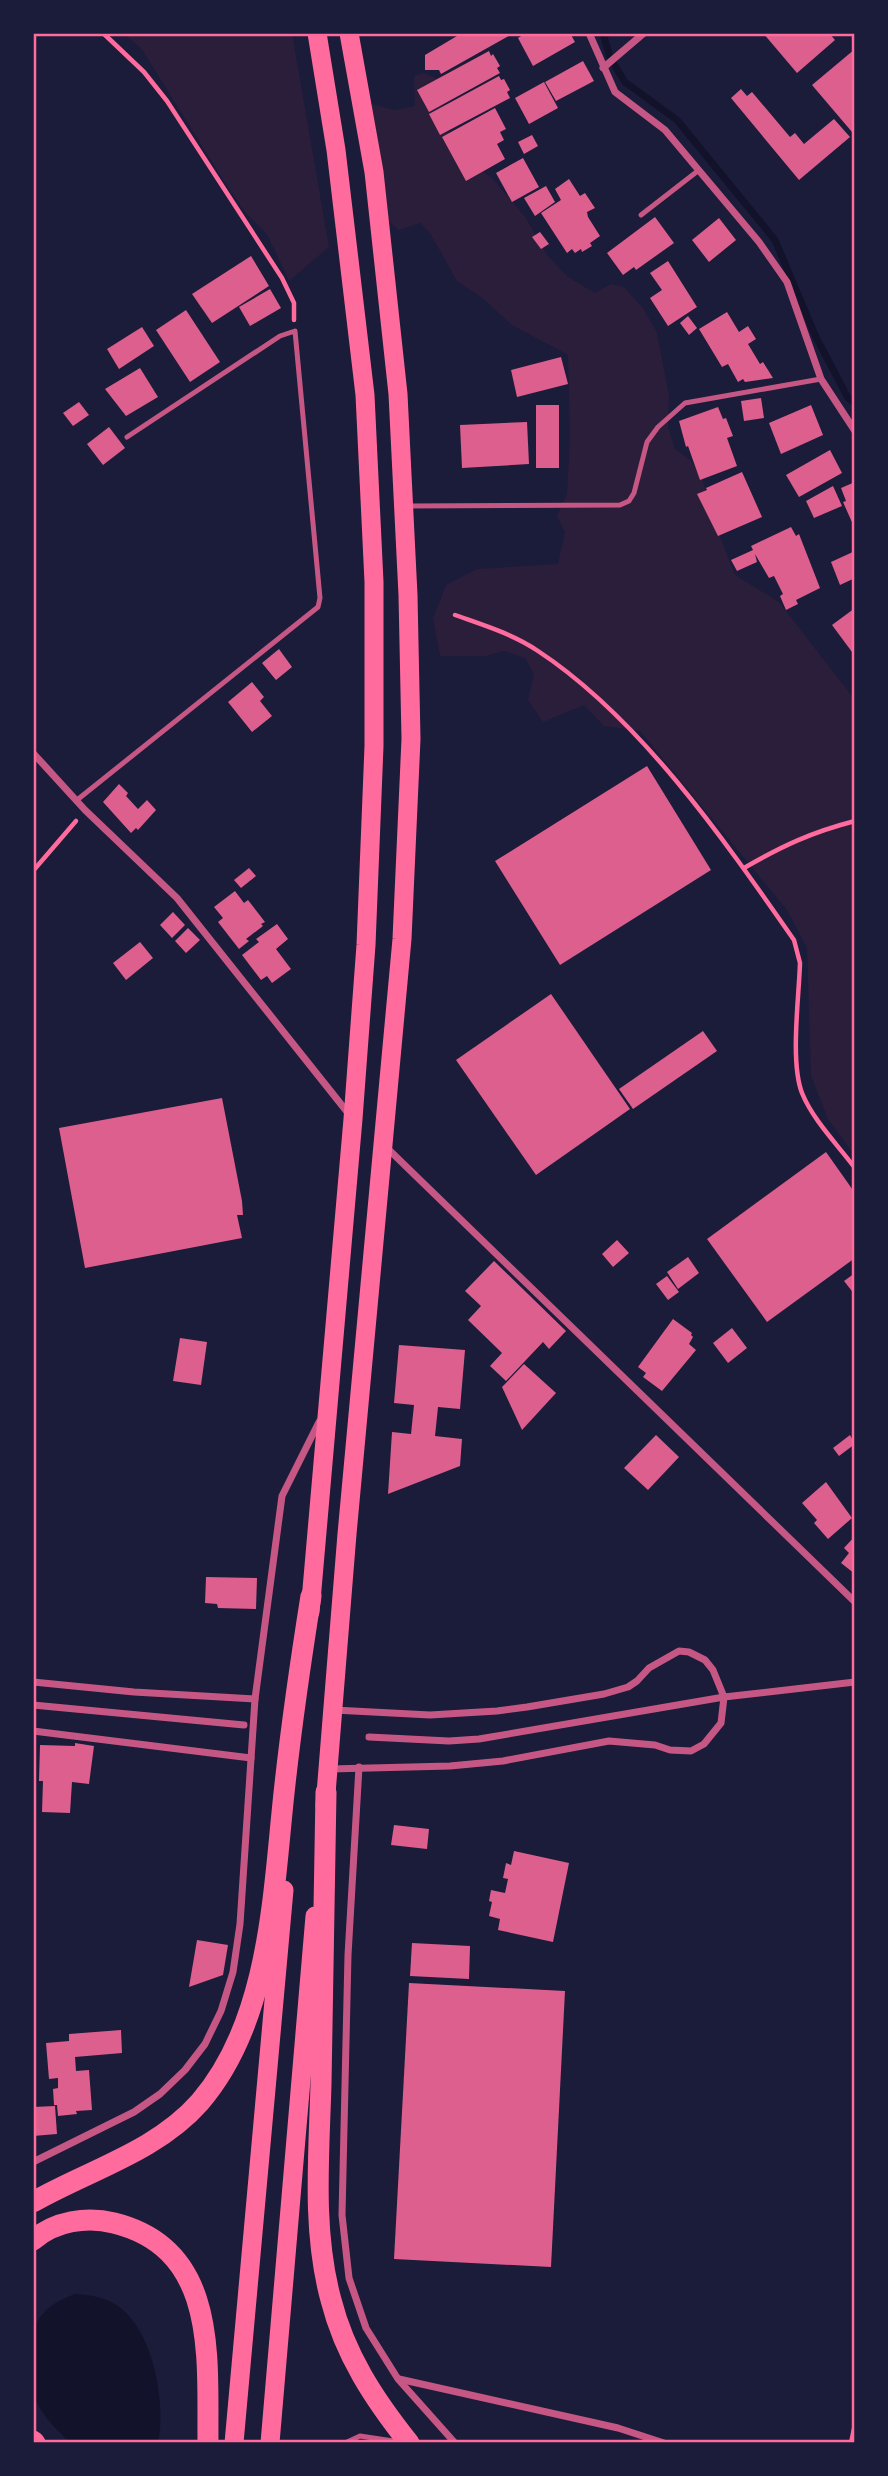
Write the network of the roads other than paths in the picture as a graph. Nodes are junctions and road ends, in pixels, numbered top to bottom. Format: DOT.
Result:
graph roads {
  1 [pos="317,33"];
  2 [pos="349,33"];
  3 [pos="589,33"];
  4 [pos="644,33"];
  5 [pos="603,68"];
  6 [pos="699,170"];
  7 [pos="641,215"];
  8 [pos="821,379"];
  9 [pos="853,426"];
  10 [pos="127,437"];
  11 [pos="404,506"];
  12 [pos="33,753"];
  13 [pos="77,800"];
  14 [pos="353,1119"];
  15 [pos="383,1144"];
  16 [pos="329,1402"];
  17 [pos="311,1596"];
  18 [pos="855,1602"];
  19 [pos="33,1682"];
  20 [pos="855,1682"];
  21 [pos="724,1697"];
  22 [pos="256,1699"];
  23 [pos="33,1705"];
  24 [pos="333,1710"];
  25 [pos="244,1725"];
  26 [pos="33,1731"];
  27 [pos="369,1737"];
  28 [pos="251,1758"];
  29 [pos="359,1767"];
  30 [pos="328,1769"];
  31 [pos="326,1792"];
  32 [pos="33,2162"];
  33 [pos="33,2202"];
  34 [pos="33,2239"];
  35 [pos="398,2379"];
  36 [pos="208,2443"];
  37 [pos="234,2443"];
  38 [pos="270,2443"];
  39 [pos="345,2443"];
  40 [pos="408,2443"];
  41 [pos="455,2443"];
  42 [pos="664,2443"];
  1 -- 14 [label="highway"];
  2 -- 11 [label="highway"];
  3 -- 5 [label="street"];
  4 -- 5 [label="street"];
  5 -- 6 [label="street"];
  6 -- 7 [label="lane"];
  6 -- 8 [label="street"];
  8 -- 9 [label="street"];
  8 -- 11 [label="lane"];
  10 -- 13 [label="lane"];
  11 -- 15 [label="highway"];
  12 -- 13 [label="street"];
  13 -- 14 [label="street"];
  14 -- 16 [label="highway"];
  15 -- 18 [label="street"];
  15 -- 24 [label="highway"];
  16 -- 17 [label="highway"];
  16 -- 22 [label="street"];
  17 -- 33 [label="highway"];
  17 -- 37 [label="highway"];
  19 -- 22 [label="street"];
  20 -- 21 [label="street"];
  21 -- 24 [label="street"];
  21 -- 27 [label="street"];
  21 -- 29 [label="street"];
  22 -- 28 [label="street"];
  23 -- 25 [label="street"];
  24 -- 30 [label="highway"];
  26 -- 28 [label="street"];
  28 -- 32 [label="street"];
  29 -- 30 [label="street"];
  29 -- 35 [label="street"];
  30 -- 31 [label="highway"];
  31 -- 38 [label="highway"];
  31 -- 40 [label="highway"];
  34 -- 36 [label="highway"];
  35 -- 41 [label="street"];
  35 -- 42 [label="street"];
  39 -- 40 [label="lane"];
}
